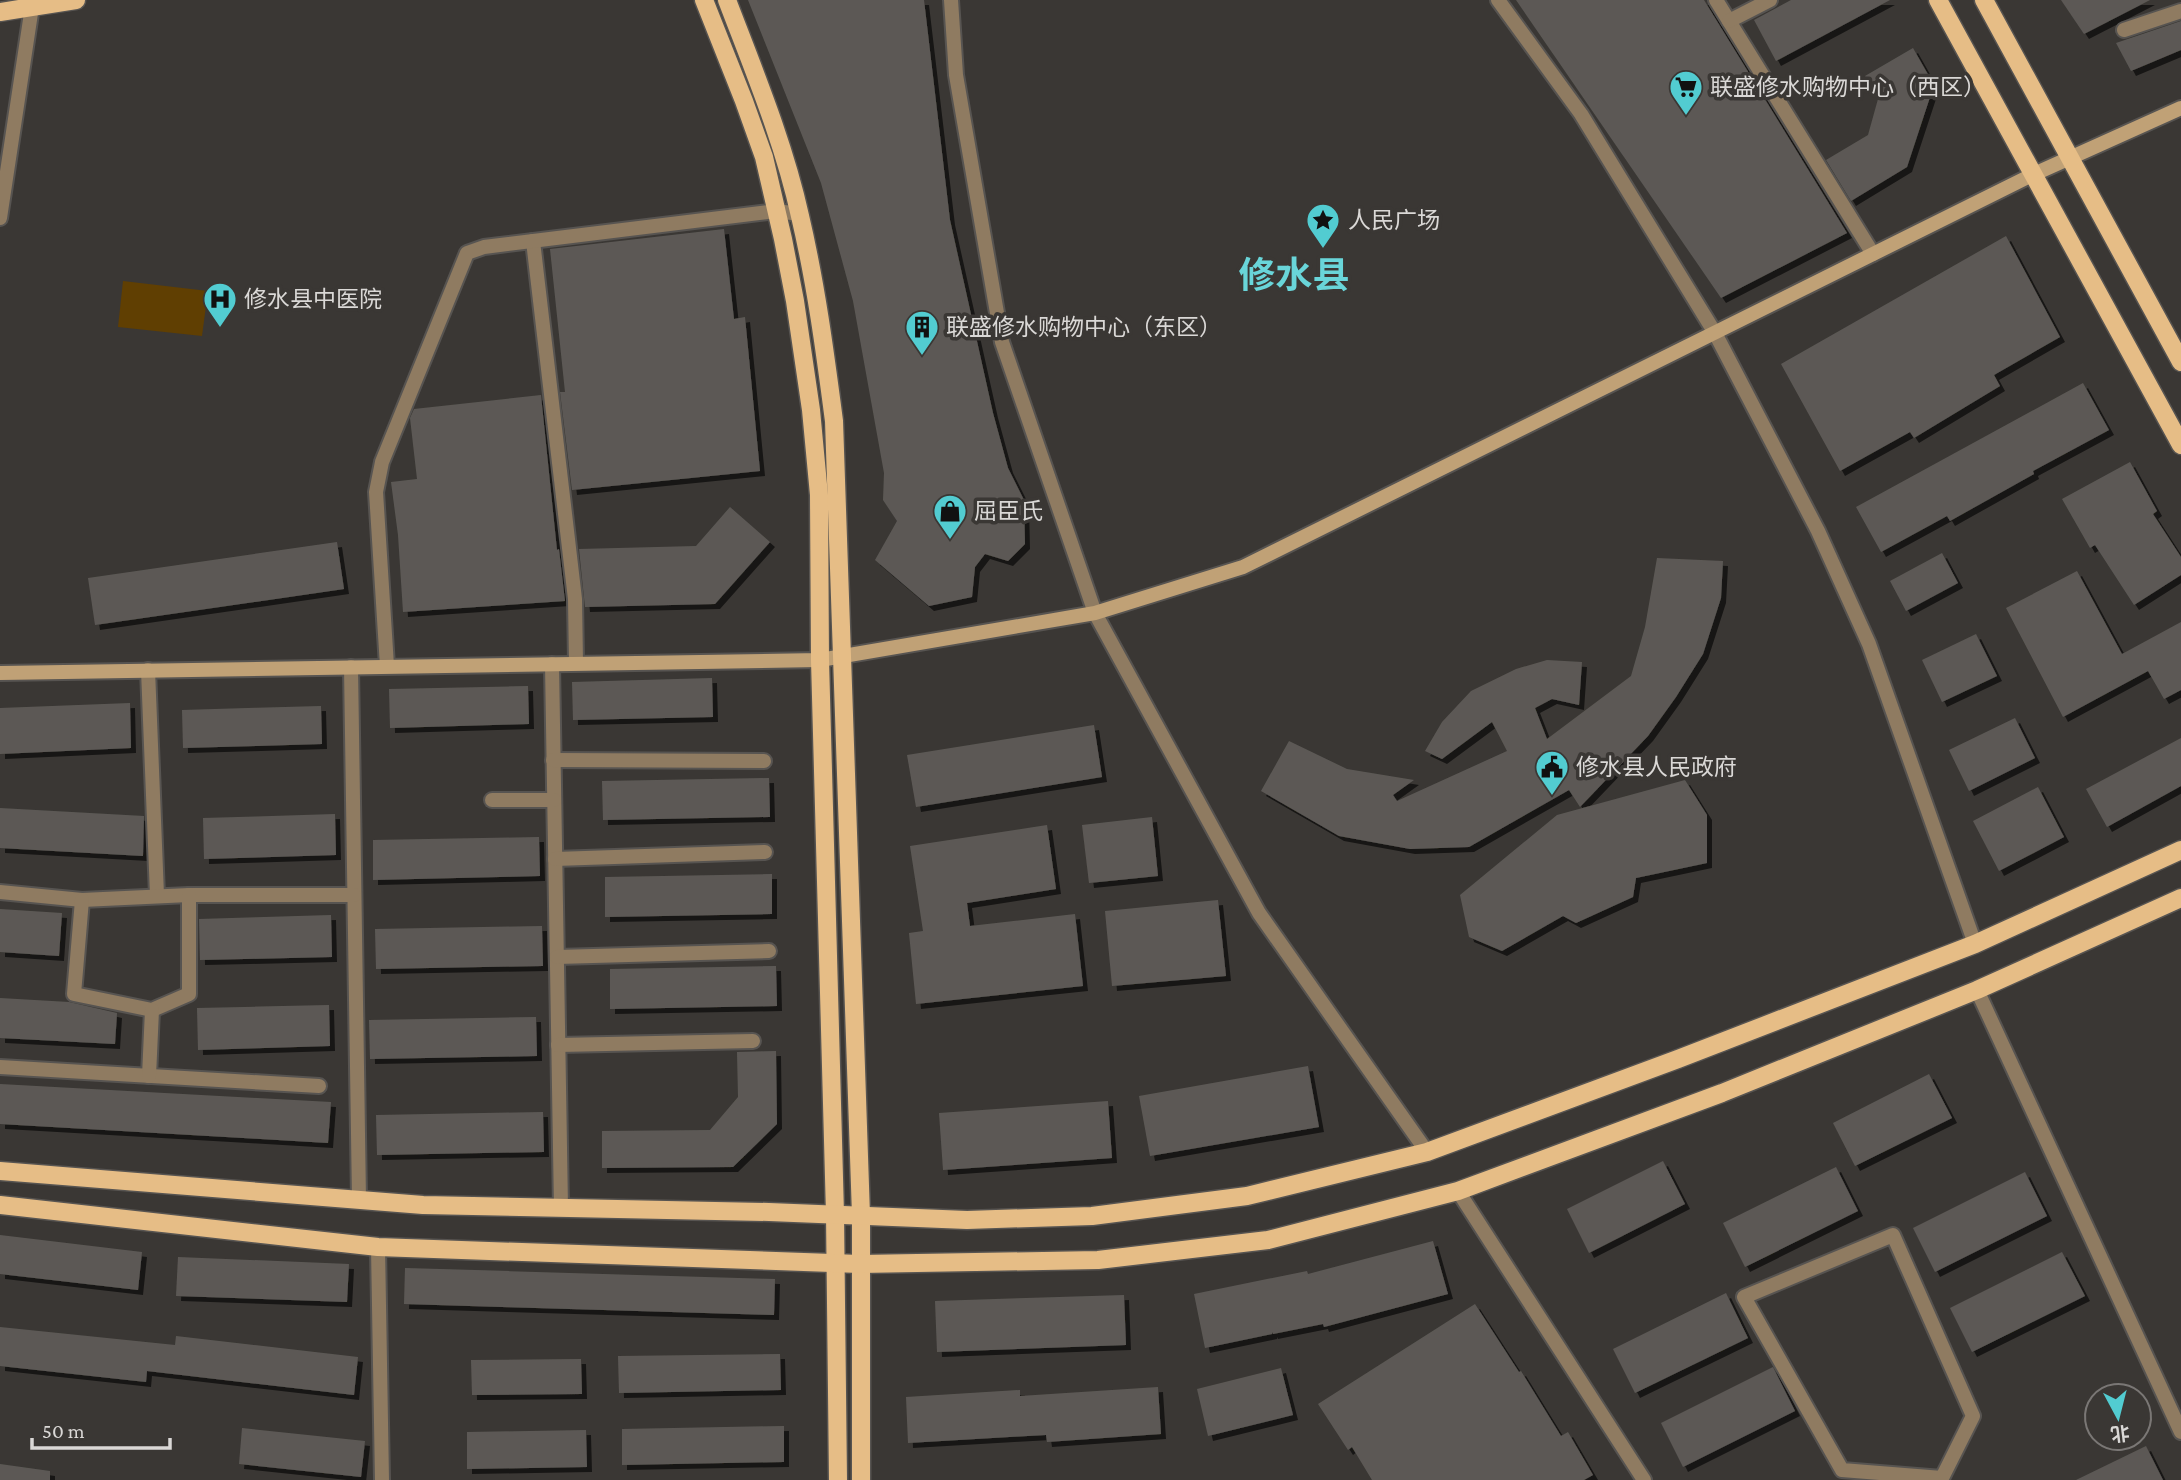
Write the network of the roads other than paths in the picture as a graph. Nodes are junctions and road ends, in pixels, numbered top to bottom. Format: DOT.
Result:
graph roads {
  1 [pos="76,0"];
  2 [pos="704,0"];
  3 [pos="727,0"];
  4 [pos="951,0"];
  5 [pos="1498,0"];
  6 [pos="1716,0"];
  7 [pos="1770,0"];
  8 [pos="1938,0"];
  9 [pos="1984,0"];
  10 [pos="32,4"];
  11 [pos="2181,11"];
  12 [pos="0,12"];
  13 [pos="1729,21"];
  14 [pos="2124,30"];
  15 [pos="2181,108"];
  16 [pos="2069,158"];
  17 [pos="2032,174"];
  18 [pos="776,211"];
  19 [pos="800,214"];
  20 [pos="0,218"];
  21 [pos="533,241"];
  22 [pos="1873,254"];
  23 [pos="1715,333"];
  24 [pos="2181,362"];
  25 [pos="2181,444"];
  26 [pos="1095,613"];
  27 [pos="843,657"];
  28 [pos="820,660"];
  29 [pos="576,663"];
  30 [pos="552,664"];
  31 [pos="387,666"];
  32 [pos="351,667"];
  33 [pos="148,670"];
  34 [pos="0,673"];
  35 [pos="553,760"];
  36 [pos="764,761"];
  37 [pos="492,800"];
  38 [pos="554,800"];
  39 [pos="2181,850"];
  40 [pos="765,852"];
  41 [pos="555,859"];
  42 [pos="0,892"];
  43 [pos="157,895"];
  44 [pos="189,895"];
  45 [pos="354,895"];
  46 [pos="2181,898"];
  47 [pos="82,900"];
  48 [pos="1975,943"];
  49 [pos="769,951"];
  50 [pos="556,957"];
  51 [pos="1977,990"];
  52 [pos="152,1010"];
  53 [pos="752,1041"];
  54 [pos="558,1045"];
  55 [pos="0,1067"];
  56 [pos="149,1076"];
  57 [pos="319,1086"];
  58 [pos="1427,1152"];
  59 [pos="0,1171"];
  60 [pos="1458,1191"];
  61 [pos="359,1200"];
  62 [pos="0,1205"];
  63 [pos="561,1208"];
  64 [pos="835,1214"];
  65 [pos="861,1215"];
  66 [pos="378,1247"];
  67 [pos="835,1264"];
  68 [pos="860,1264"];
  69 [pos="2181,1432"];
  70 [pos="1942,1479"];
  71 [pos="382,1480"];
  72 [pos="838,1480"];
  73 [pos="861,1480"];
  74 [pos="1644,1480"];
  1 -- 10 [label="main road"];
  2 -- 18 [label="main road"];
  3 -- 19 [label="main road"];
  4 -- 26 [label="street"];
  5 -- 23 [label="street"];
  6 -- 13 [label="street"];
  7 -- 13 [label="street"];
  8 -- 17 [label="main road"];
  9 -- 16 [label="main road"];
  10 -- 12 [label="main road"];
  10 -- 20 [label="street"];
  11 -- 14 [label="street"];
  13 -- 22 [label="street"];
  15 -- 16 [label="main road"];
  16 -- 17 [label="main road"];
  16 -- 24 [label="main road"];
  17 -- 22 [label="main road"];
  17 -- 25 [label="main road"];
  18 -- 19 [label="street"];
  18 -- 21 [label="street"];
  18 -- 28 [label="main road"];
  19 -- 27 [label="main road"];
  21 -- 29 [label="street"];
  21 -- 31 [label="street"];
  22 -- 23 [label="main road"];
  23 -- 26 [label="main road"];
  23 -- 48 [label="street"];
  26 -- 27 [label="main road"];
  26 -- 58 [label="street"];
  27 -- 28 [label="main road"];
  27 -- 65 [label="main road"];
  28 -- 29 [label="main road"];
  28 -- 64 [label="main road"];
  29 -- 30 [label="main road"];
  30 -- 31 [label="main road"];
  30 -- 35 [label="street"];
  31 -- 32 [label="main road"];
  32 -- 33 [label="main road"];
  32 -- 45 [label="street"];
  33 -- 34 [label="main road"];
  33 -- 43 [label="street"];
  35 -- 36 [label="street"];
  35 -- 38 [label="street"];
  37 -- 38 [label="street"];
  38 -- 41 [label="street"];
  39 -- 48 [label="main road"];
  40 -- 41 [label="street"];
  41 -- 50 [label="street"];
  42 -- 47 [label="street"];
  43 -- 44 [label="street"];
  43 -- 47 [label="street"];
  44 -- 45 [label="street"];
  44 -- 52 [label="street"];
  45 -- 61 [label="street"];
  46 -- 51 [label="main road"];
  47 -- 52 [label="street"];
  48 -- 58 [label="main road"];
  49 -- 50 [label="street"];
  50 -- 54 [label="street"];
  51 -- 60 [label="main road"];
  51 -- 69 [label="street"];
  52 -- 56 [label="street"];
  53 -- 54 [label="street"];
  54 -- 63 [label="street"];
  55 -- 56 [label="street"];
  56 -- 57 [label="street"];
  58 -- 65 [label="main road"];
  59 -- 61 [label="main road"];
  60 -- 68 [label="main road"];
  60 -- 74 [label="street"];
  61 -- 63 [label="main road"];
  62 -- 66 [label="main road"];
  63 -- 64 [label="main road"];
  64 -- 65 [label="main road"];
  64 -- 67 [label="main road"];
  65 -- 68 [label="main road"];
  66 -- 67 [label="main road"];
  66 -- 71 [label="street"];
  67 -- 68 [label="main road"];
  67 -- 72 [label="main road"];
  68 -- 73 [label="main road"];
  70 -- 70 [label="street"];
}
